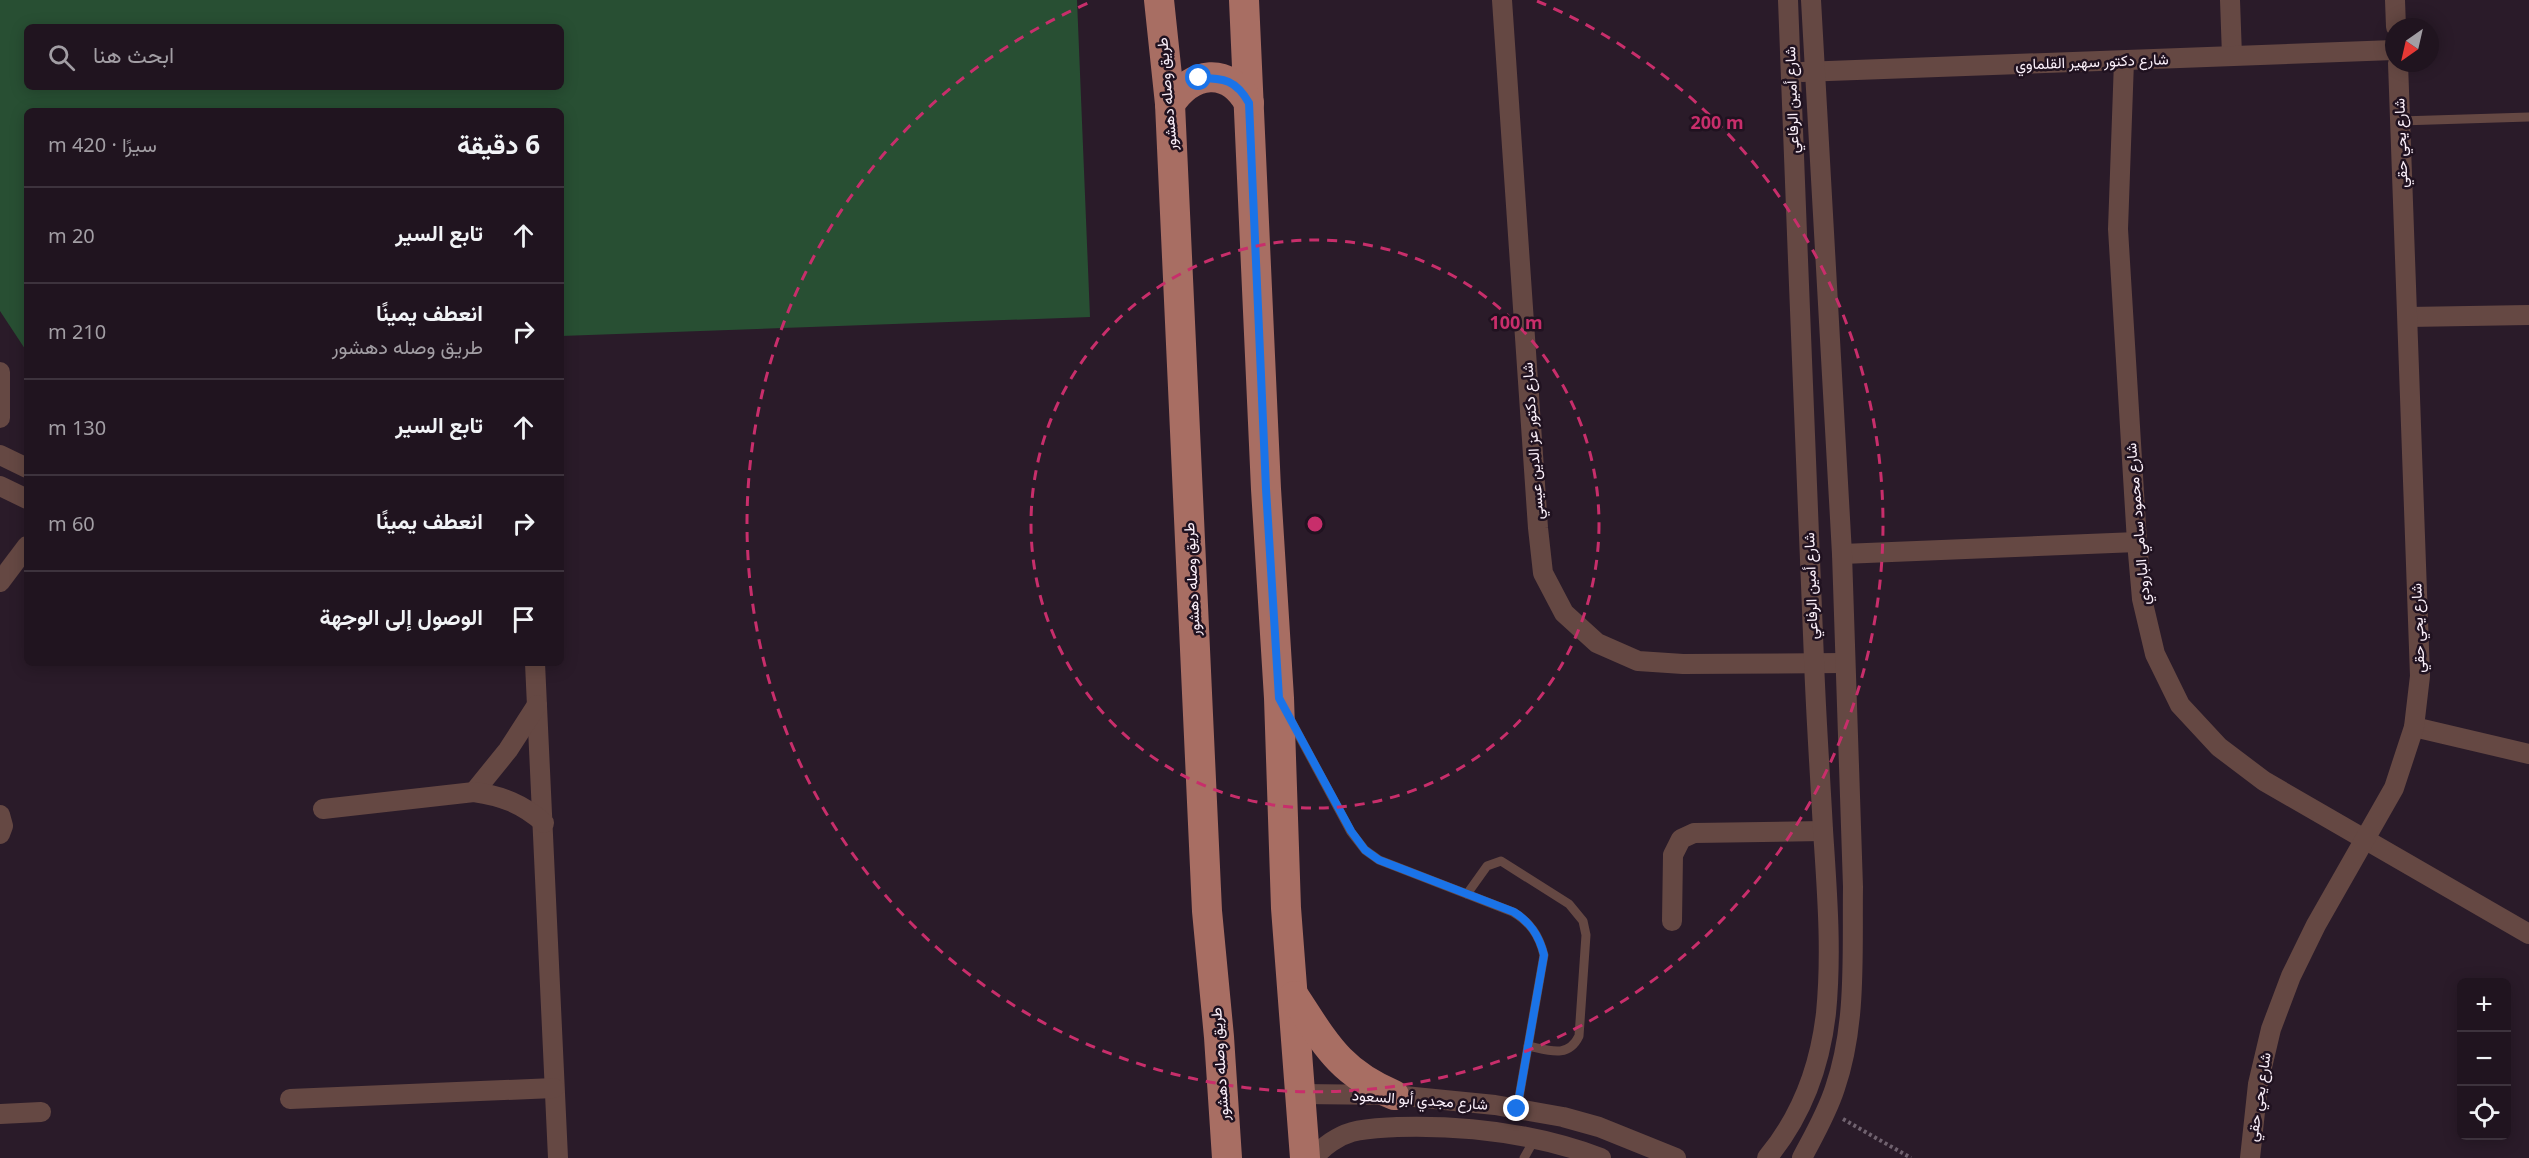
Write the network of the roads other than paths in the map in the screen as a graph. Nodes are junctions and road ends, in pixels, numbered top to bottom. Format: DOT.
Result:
graph roads {
  1 [pos="1159,0"];
  2 [pos="1244,0"];
  3 [pos="1502,0"];
  4 [pos="1788,0"];
  5 [pos="1811,0"];
  6 [pos="2230,0"];
  7 [pos="2395,0"];
  8 [pos="2396,18"];
  9 [pos="2385,50"];
  10 [pos="2232,56"];
  11 [pos="2124,61"];
  12 [pos="1816,72"];
  13 [pos="2398,72"];
  14 [pos="1791,73"];
  15 [pos="1249,103"];
  16 [pos="1170,104"];
  17 [pos="2529,117"];
  18 [pos="2400,122"];
  19 [pos="2529,315"];
  20 [pos="2408,317"];
  21 [pos="0,372"];
  22 [pos="0,418"];
  23 [pos="0,455"];
  24 [pos="24,467"];
  25 [pos="0,486"];
  26 [pos="24,498"];
  27 [pos="2137,542"];
  28 [pos="24,550"];
  29 [pos="1842,554"];
  30 [pos="0,582"];
  31 [pos="1814,663"];
  32 [pos="1845,663"];
  33 [pos="535,666"];
  34 [pos="1279,698"];
  35 [pos="537,705"];
  36 [pos="2414,727"];
  37 [pos="2529,754"];
  38 [pos="474,792"];
  39 [pos="323,809"];
  40 [pos="0,815"];
  41 [pos="544,823"];
  42 [pos="1823,831"];
  43 [pos="0,834"];
  44 [pos="2364,838"];
  45 [pos="1467,894"];
  46 [pos="1672,921"];
  47 [pos="2529,934"];
  48 [pos="1291,992"];
  49 [pos="1528,1046"];
  50 [pos="554,1088"];
  51 [pos="1300,1094"];
  52 [pos="1394,1095"];
  53 [pos="1437,1098"];
  54 [pos="291,1099"];
  55 [pos="1517,1109"];
  56 [pos="41,1112"];
  57 [pos="0,1114"];
  58 [pos="1435,1126"];
  59 [pos="1534,1140"];
  60 [pos="558,1158"];
  61 [pos="1227,1158"];
  62 [pos="1305,1158"];
  63 [pos="1314,1158"];
  64 [pos="1524,1158"];
  65 [pos="1601,1158"];
  66 [pos="1675,1158"];
  67 [pos="1767,1158"];
  68 [pos="1802,1158"];
  69 [pos="2250,1158"];
  1 -- 16 [label="main road, طريق وصله دهشور"];
  2 -- 15 [label="main road"];
  3 -- 31 [label="street, شارع دكتور عز الدين عيسي"];
  4 -- 14 [label="street, شارع أمين الرفاعي"];
  5 -- 12 [label="street, شارع أمين الرفاعي"];
  6 -- 10 [label="street"];
  7 -- 8 [label="street"];
  9 -- 10 [label="street, شارع دكتور سهير القلماوي"];
  10 -- 11 [label="street, شارع دكتور سهير القلماوي"];
  11 -- 12 [label="street, شارع دكتور سهير القلماوي"];
  11 -- 27 [label="street, شارع محمود سامي البارودي"];
  12 -- 14 [label="street, شارع دكتور سهير القلماوي"];
  12 -- 29 [label="street, شارع أمين الرفاعي"];
  13 -- 18 [label="street, شارع يحي حقي"];
  14 -- 31 [label="street, شارع أمين الرفاعي"];
  15 -- 16 [label="main road"];
  15 -- 34 [label="main road"];
  16 -- 61 [label="main road, طريق وصله دهشور"];
  17 -- 18 [label="lane"];
  18 -- 20 [label="street, شارع يحي حقي"];
  19 -- 20 [label="street"];
  20 -- 36 [label="street, شارع يحي حقي"];
  21 -- 22 [label="street"];
  23 -- 24 [label="street"];
  25 -- 26 [label="street"];
  27 -- 29 [label="street"];
  27 -- 44 [label="street, شارع محمود سامي البارودي"];
  28 -- 30 [label="street"];
  29 -- 32 [label="street, شارع أمين الرفاعي"];
  31 -- 32 [label="street, شارع دكتور عز الدين عيسي"];
  31 -- 42 [label="street, شارع أمين الرفاعي"];
  32 -- 68 [label="street, شارع أمين الرفاعي"];
  33 -- 35 [label="street"];
  34 -- 45 [label="lane"];
  34 -- 48 [label="main road"];
  35 -- 38 [label="street"];
  35 -- 41 [label="street"];
  36 -- 37 [label="street"];
  36 -- 44 [label="street, شارع يحي حقي"];
  38 -- 39 [label="street"];
  38 -- 41 [label="street"];
  40 -- 43 [label="street"];
  41 -- 50 [label="street"];
  42 -- 46 [label="street"];
  42 -- 67 [label="street, شارع أمين الرفاعي"];
  44 -- 47 [label="street, شارع محمود سامي البارودي"];
  44 -- 69 [label="street, شارع يحي حقي"];
  45 -- 49 [label="lane"];
  45 -- 49 [label="lane"];
  48 -- 51 [label="main road"];
  48 -- 52 [label="main road"];
  49 -- 55 [label="lane"];
  50 -- 54 [label="street"];
  50 -- 60 [label="street"];
  51 -- 52 [label="street, شارع مجدي أبو السعود"];
  51 -- 62 [label="main road"];
  52 -- 53 [label="street, شارع مجدي أبو السعود"];
  53 -- 55 [label="street, شارع مجدي أبو السعود"];
  53 -- 58 [label="street"];
  55 -- 66 [label="street, شارع مجدي أبو السعود"];
  56 -- 57 [label="street"];
  58 -- 59 [label="street, شارع مجدي أبو السعود"];
  58 -- 63 [label="street, شارع مجدي أبو السعود"];
  59 -- 64 [label="lane"];
  59 -- 65 [label="street, شارع مجدي أبو السعود"];
}
